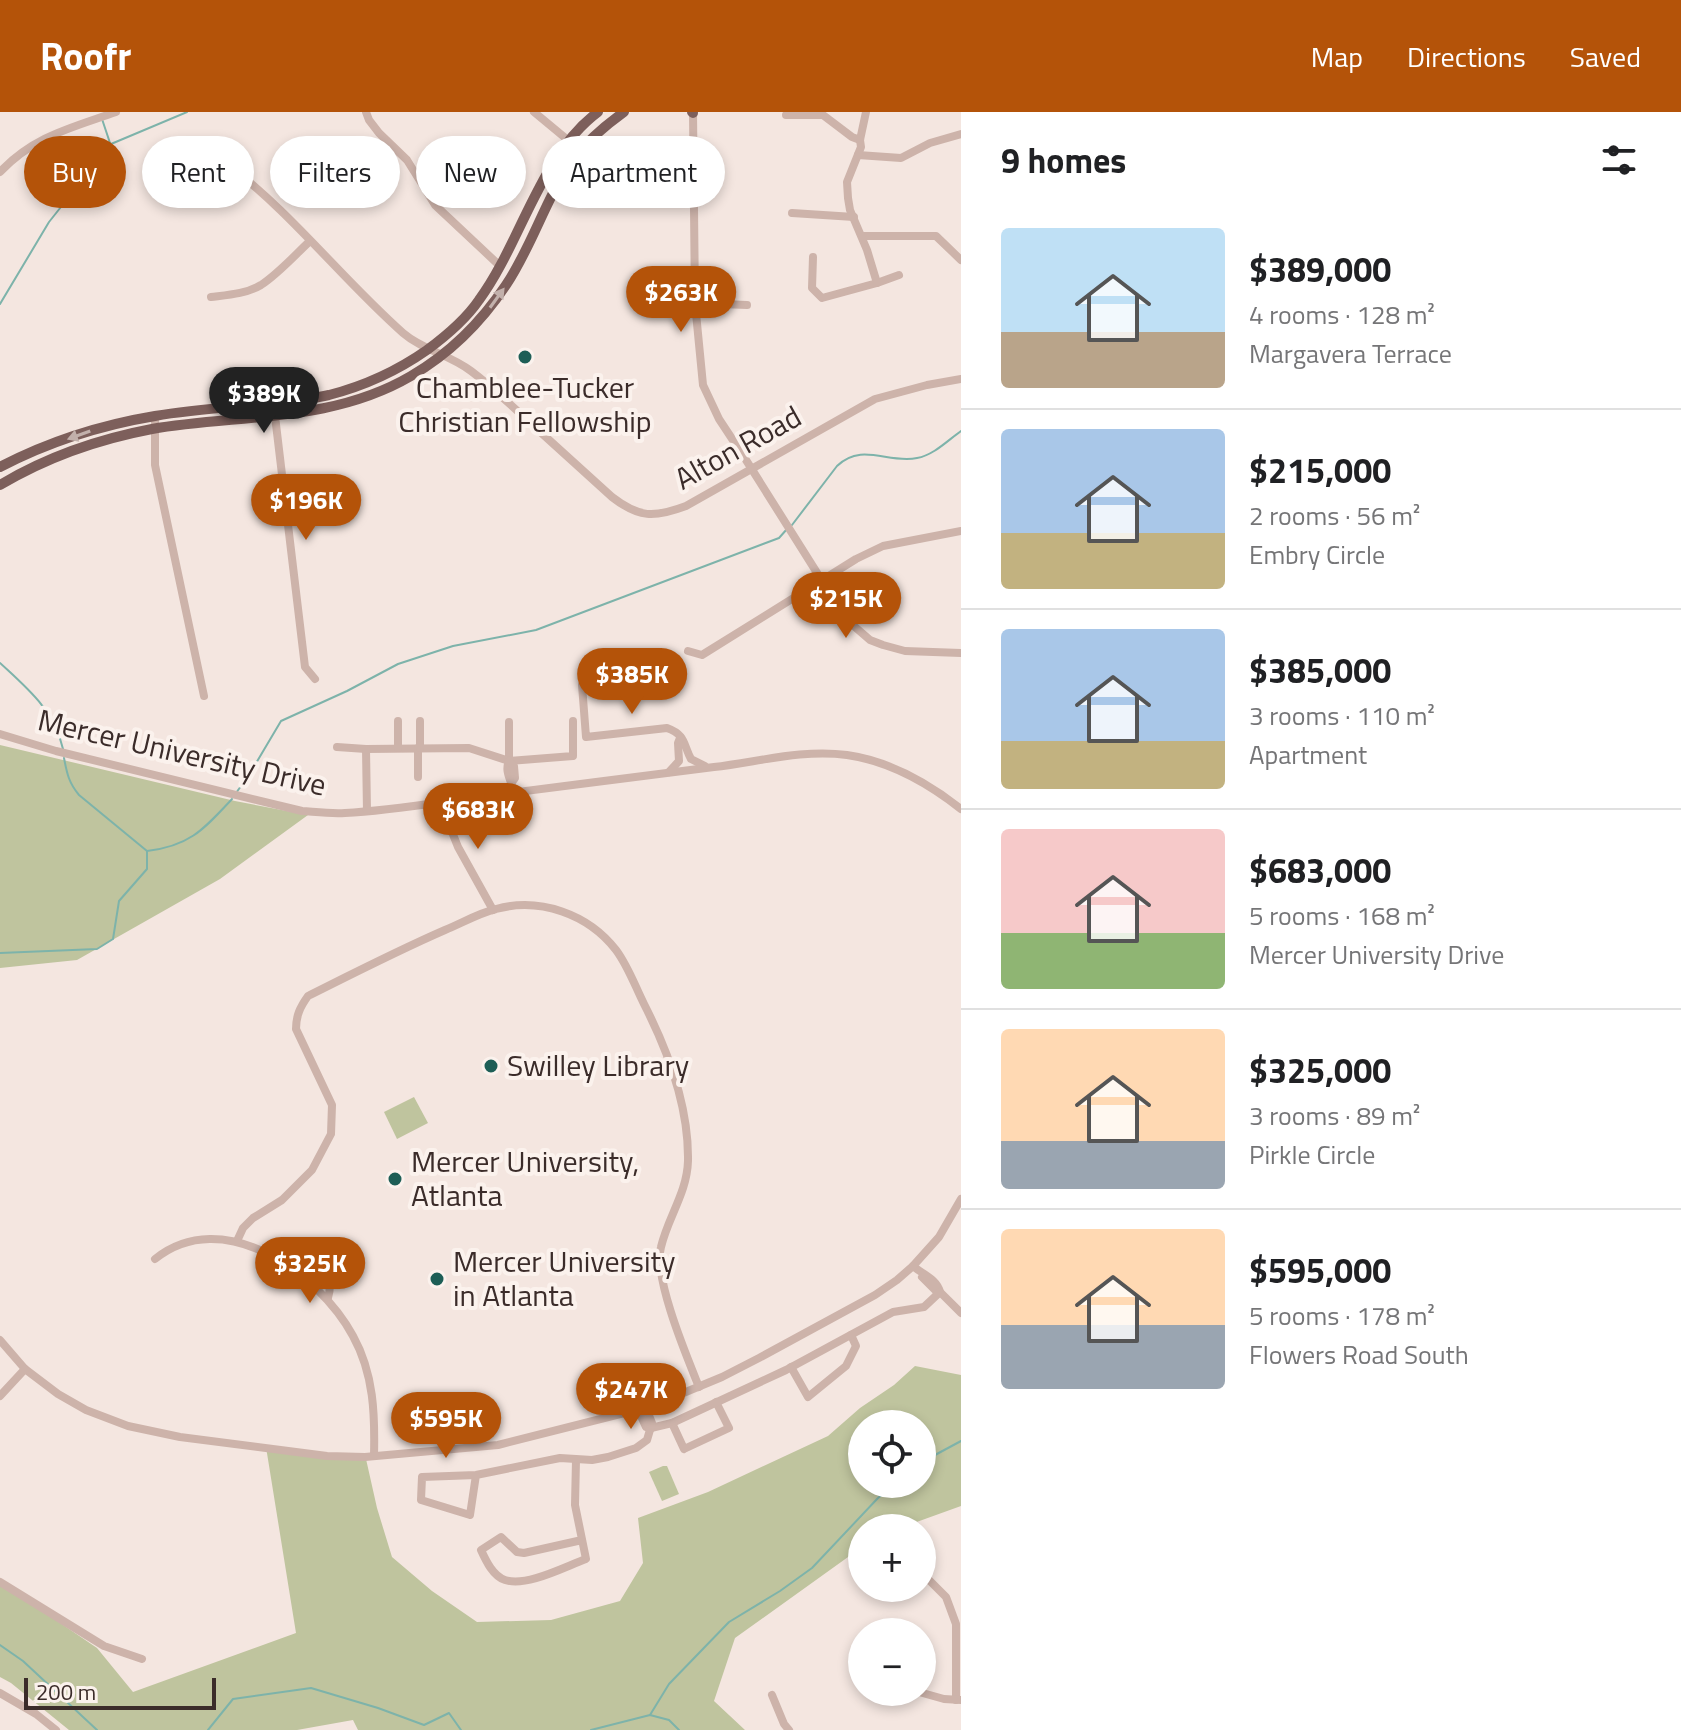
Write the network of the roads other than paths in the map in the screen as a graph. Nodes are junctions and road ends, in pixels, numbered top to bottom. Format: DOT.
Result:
graph roads {
  1 [pos="116,112"];
  2 [pos="366,112"];
  3 [pos="534,112"];
  4 [pos="598,112"];
  5 [pos="624,112"];
  6 [pos="692,112"];
  7 [pos="866,112"];
  8 [pos="786,115"];
  9 [pos="961,134"];
  10 [pos="563,136"];
  11 [pos="574,136"];
  12 [pos="860,140"];
  13 [pos="858,155"];
  14 [pos="0,172"];
  15 [pos="542,184"];
  16 [pos="254,187"];
  17 [pos="792,213"];
  18 [pos="854,217"];
  19 [pos="862,236"];
  20 [pos="310,241"];
  21 [pos="813,257"];
  22 [pos="960,258"];
  23 [pos="500,266"];
  24 [pos="899,275"];
  25 [pos="877,283"];
  26 [pos="211,297"];
  27 [pos="695,303"];
  28 [pos="747,305"];
  29 [pos="428,349"];
  30 [pos="443,354"];
  31 [pos="961,379"];
  32 [pos="155,416"];
  33 [pos="275,416"];
  34 [pos="154,429"];
  35 [pos="0,467"];
  36 [pos="751,469"];
  37 [pos="0,485"];
  38 [pos="961,531"];
  39 [pos="821,580"];
  40 [pos="688,651"];
  41 [pos="961,653"];
  42 [pos="315,679"];
  43 [pos="582,685"];
  44 [pos="204,696"];
  45 [pos="398,721"];
  46 [pos="420,721"];
  47 [pos="573,721"];
  48 [pos="509,722"];
  49 [pos="0,734"];
  50 [pos="337,747"];
  51 [pos="398,748"];
  52 [pos="419,748"];
  53 [pos="366,749"];
  54 [pos="684,755"];
  55 [pos="509,761"];
  56 [pos="711,768"];
  57 [pos="667,773"];
  58 [pos="418,777"];
  59 [pos="514,793"];
  60 [pos="440,802"];
  61 [pos="961,809"];
  62 [pos="367,811"];
  63 [pos="493,910"];
  64 [pos="961,1199"];
  65 [pos="237,1241"];
  66 [pos="262,1252"];
  67 [pos="155,1259"];
  68 [pos="918,1272"];
  69 [pos="938,1294"];
  70 [pos="328,1298"];
  71 [pos="961,1313"];
  72 [pos="851,1335"];
  73 [pos="0,1340"];
  74 [pos="791,1367"];
  75 [pos="25,1369"];
  76 [pos="699,1387"];
  77 [pos="0,1396"];
  78 [pos="716,1402"];
  79 [pos="642,1409"];
  80 [pos="672,1423"];
  81 [pos="651,1428"];
  82 [pos="374,1456"];
  83 [pos="576,1460"];
  84 [pos="476,1475"];
  85 [pos="582,1540"];
  86 [pos="0,1582"];
  87 [pos="936,1587"];
  88 [pos="142,1659"];
  89 [pos="0,1693"];
  90 [pos="772,1695"];
  91 [pos="936,1697"];
  92 [pos="958,1700"];
  93 [pos="56,1730"];
  94 [pos="789,1730"];
  1 -- 14 [label="street"];
  2 -- 23 [label="street"];
  3 -- 10 [label="street"];
  4 -- 11 [label="main road"];
  30 -- 5 [label="main road, one-way"];
  6 -- 27 [label="street"];
  7 -- 12 [label="street"];
  8 -- 12 [label="street"];
  9 -- 13 [label="street"];
  12 -- 13 [label="street"];
  13 -- 18 [label="street"];
  15 -- 23 [label="main road"];
  16 -- 20 [label="street, Alton Road"];
  17 -- 18 [label="street"];
  18 -- 19 [label="street"];
  19 -- 22 [label="street"];
  19 -- 25 [label="street"];
  20 -- 26 [label="street"];
  20 -- 29 [label="street, Alton Road"];
  21 -- 25 [label="street"];
  23 -- 29 [label="main road"];
  24 -- 25 [label="street"];
  27 -- 28 [label="street"];
  27 -- 36 [label="street"];
  29 -- 30 [label="street, Alton Road"];
  29 -- 32 [label="main road"];
  30 -- 33 [label="main road"];
  30 -- 36 [label="street, Alton Road"];
  31 -- 36 [label="street, Alton Road"];
  32 -- 34 [label="street"];
  32 -- 35 [label="main road, one-way"];
  33 -- 34 [label="main road"];
  33 -- 42 [label="street"];
  34 -- 37 [label="main road"];
  34 -- 44 [label="street"];
  36 -- 39 [label="street"];
  38 -- 39 [label="street"];
  39 -- 40 [label="street"];
  39 -- 41 [label="street"];
  43 -- 54 [label="street"];
  45 -- 51 [label="street"];
  46 -- 52 [label="street"];
  47 -- 55 [label="street"];
  48 -- 55 [label="street"];
  49 -- 62 [label="street, Mercer University Drive"];
  50 -- 53 [label="street"];
  51 -- 52 [label="street"];
  51 -- 53 [label="street"];
  52 -- 55 [label="street"];
  52 -- 58 [label="street"];
  53 -- 62 [label="street"];
  54 -- 56 [label="street"];
  54 -- 57 [label="street"];
  55 -- 59 [label="street"];
  56 -- 57 [label="street, Mercer University Drive"];
  56 -- 61 [label="street, Mercer University Drive"];
  57 -- 59 [label="street, Mercer University Drive"];
  59 -- 60 [label="street, Mercer University Drive"];
  60 -- 62 [label="street, Mercer University Drive"];
  60 -- 63 [label="street"];
  63 -- 65 [label="street"];
  63 -- 76 [label="street"];
  64 -- 68 [label="street"];
  65 -- 66 [label="street"];
  65 -- 67 [label="street"];
  66 -- 70 [label="street"];
  66 -- 70 [label="street"];
  68 -- 69 [label="street"];
  68 -- 76 [label="street"];
  69 -- 71 [label="street"];
  69 -- 72 [label="street"];
  70 -- 82 [label="street"];
  72 -- 74 [label="street"];
  72 -- 74 [label="street"];
  73 -- 75 [label="street"];
  74 -- 78 [label="street"];
  75 -- 77 [label="street"];
  75 -- 82 [label="street"];
  76 -- 79 [label="street"];
  78 -- 80 [label="street"];
  78 -- 80 [label="street"];
  79 -- 81 [label="street"];
  79 -- 82 [label="street"];
  80 -- 81 [label="street"];
  81 -- 83 [label="street"];
  83 -- 84 [label="street"];
  83 -- 85 [label="street"];
  84 -- 84 [label="street"];
  85 -- 85 [label="street"];
  86 -- 88 [label="street"];
  87 -- 92 [label="street"];
  89 -- 93 [label="street"];
  90 -- 94 [label="street"];
  91 -- 92 [label="street"];
}
